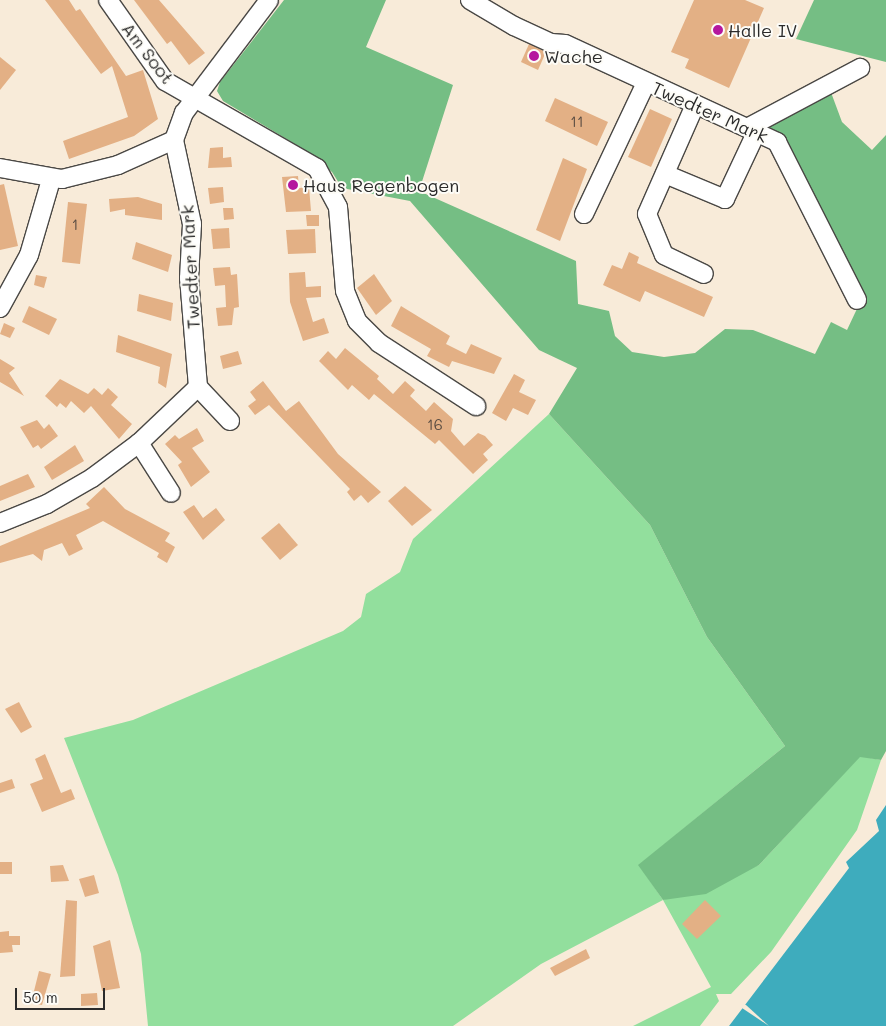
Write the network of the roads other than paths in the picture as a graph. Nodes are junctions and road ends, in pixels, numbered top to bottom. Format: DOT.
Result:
graph roads {
  1 [pos="108,0"];
  2 [pos="270,0"];
  3 [pos="470,0"];
  4 [pos="860,68"];
  5 [pos="646,83"];
  6 [pos="195,98"];
  7 [pos="694,105"];
  8 [pos="752,130"];
  9 [pos="174,140"];
  10 [pos="0,168"];
  11 [pos="665,174"];
  12 [pos="51,180"];
  13 [pos="584,214"];
  14 [pos="704,274"];
  15 [pos="857,300"];
  16 [pos="0,308"];
  17 [pos="198,386"];
  18 [pos="476,406"];
  19 [pos="230,421"];
  20 [pos="139,443"];
  21 [pos="171,493"];
  22 [pos="0,523"];
  1 -- 6 [label="street, Am Soot"];
  2 -- 6 [label="street"];
  3 -- 5 [label="street, Twedter Mark"];
  4 -- 8 [label="street"];
  5 -- 7 [label="street, Twedter Mark"];
  5 -- 13 [label="street"];
  6 -- 9 [label="street"];
  6 -- 18 [label="street, Am Soot"];
  7 -- 8 [label="street, Twedter Mark"];
  7 -- 11 [label="street"];
  8 -- 11 [label="street"];
  8 -- 15 [label="street, Twedter Mark"];
  9 -- 12 [label="street"];
  9 -- 17 [label="street, Twedter Mark"];
  10 -- 12 [label="street"];
  11 -- 14 [label="street"];
  12 -- 16 [label="street"];
  17 -- 19 [label="street"];
  17 -- 20 [label="street"];
  20 -- 21 [label="street"];
  20 -- 22 [label="street"];
}
